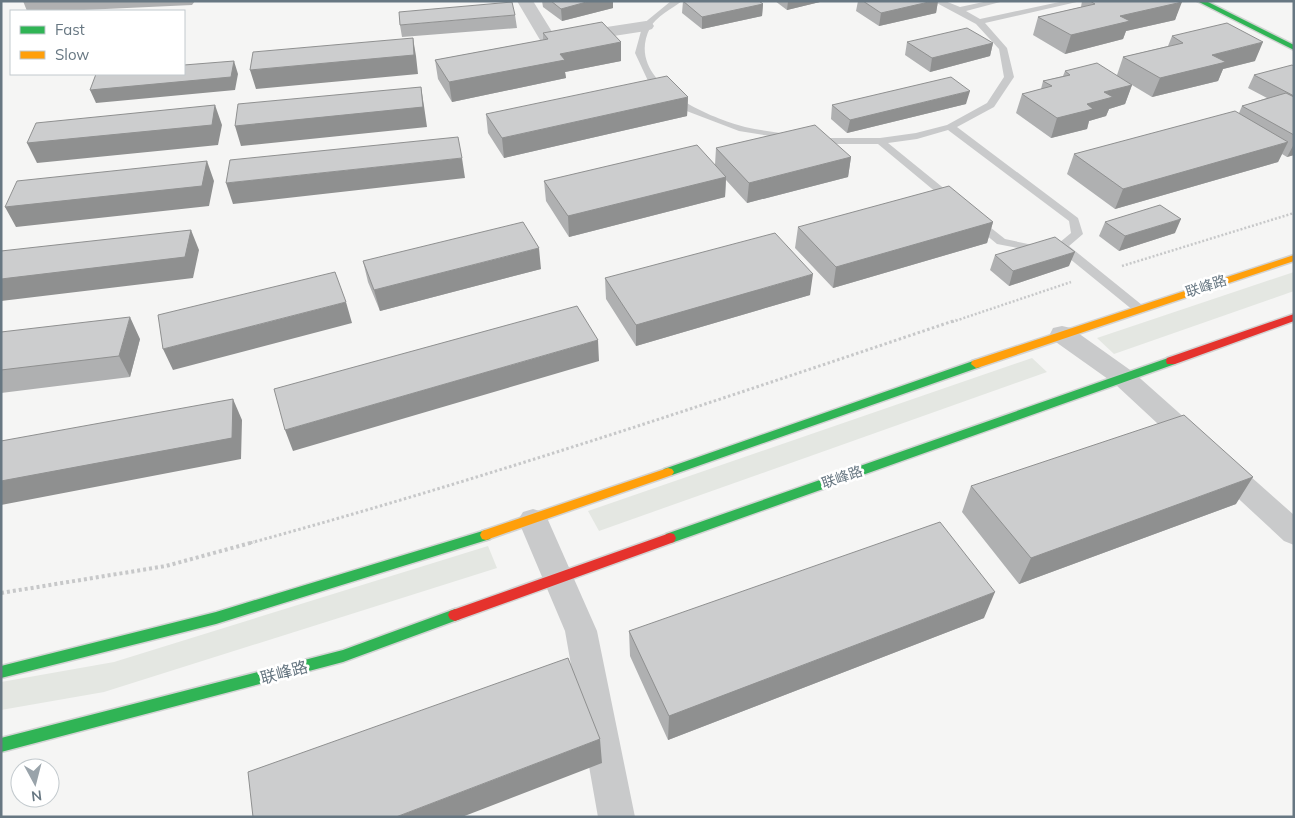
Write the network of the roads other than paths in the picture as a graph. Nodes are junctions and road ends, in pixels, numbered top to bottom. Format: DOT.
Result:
graph roads {
  1 [pos="525,1"];
  2 [pos="678,1"];
  3 [pos="938,1"];
  4 [pos="1000,1"];
  5 [pos="1077,1"];
  6 [pos="1200,1"];
  7 [pos="959,10"];
  8 [pos="979,22"];
  9 [pos="646,26"];
  10 [pos="1294,48"];
  11 [pos="950,127"];
  12 [pos="880,141"];
  13 [pos="1062,246"];
  14 [pos="1294,258"];
  15 [pos="1138,308"];
  16 [pos="1294,317"];
  17 [pos="1062,334"];
  18 [pos="1124,378"];
  19 [pos="533,520"];
  20 [pos="1294,533"];
  21 [pos="559,577"];
  22 [pos="1,672"];
  23 [pos="1,745"];
  24 [pos="618,817"];
  1 -- 9 [label="street"];
  2 -- 9 [label="lane"];
  3 -- 7 [label="lane"];
  4 -- 7 [label="lane"];
  5 -- 8 [label="lane"];
  6 -- 10 [label="main road"];
  7 -- 8 [label="lane"];
  8 -- 11 [label="lane"];
  9 -- 12 [label="lane"];
  11 -- 12 [label="lane"];
  11 -- 13 [label="lane"];
  12 -- 13 [label="lane"];
  13 -- 15 [label="lane"];
  14 -- 15 [label="main road, 联峰路"];
  15 -- 17 [label="main road, 联峰路"];
  16 -- 18 [label="main road, 联峰路"];
  17 -- 18 [label="street"];
  17 -- 19 [label="main road, 联峰路"];
  18 -- 20 [label="street"];
  18 -- 21 [label="main road, 联峰路"];
  19 -- 21 [label="street"];
  19 -- 22 [label="main road, 联峰路"];
  21 -- 23 [label="main road, 联峰路"];
  21 -- 24 [label="street"];
}
